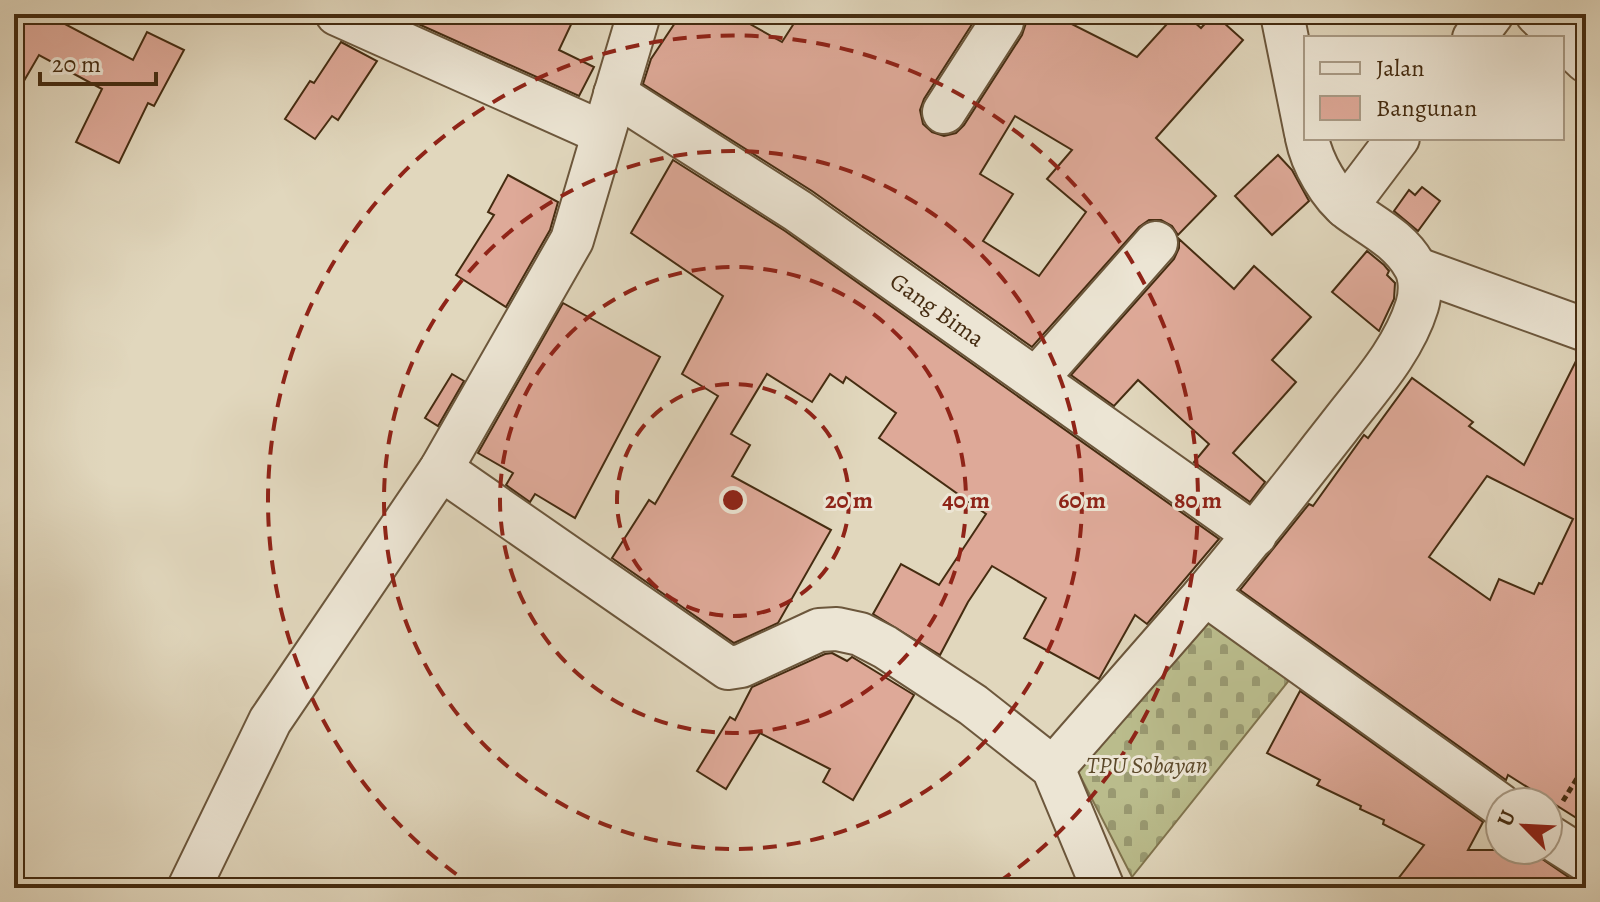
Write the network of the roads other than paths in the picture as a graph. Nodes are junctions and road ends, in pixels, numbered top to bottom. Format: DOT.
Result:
graph roads {
  1 [pos="337,14"];
  2 [pos="639,14"];
  3 [pos="1282,14"];
  4 [pos="1492,14"];
  5 [pos="1537,14"];
  6 [pos="1000,17"];
  7 [pos="1476,36"];
  8 [pos="1560,36"];
  9 [pos="1564,40"];
  10 [pos="1586,61"];
  11 [pos="944,112"];
  12 [pos="609,113"];
  13 [pos="1304,126"];
  14 [pos="1307,140"];
  15 [pos="1396,140"];
  16 [pos="1346,207"];
  17 [pos="1156,243"];
  18 [pos="1417,269"];
  19 [pos="1586,330"];
  20 [pos="1037,378"];
  21 [pos="441,469"];
  22 [pos="1255,535"];
  23 [pos="1205,594"];
  24 [pos="1053,768"];
  25 [pos="1484,794"];
  26 [pos="1564,837"];
  27 [pos="1586,860"];
  28 [pos="189,888"];
  29 [pos="1103,888"];
  1 -- 12 [label="street, Gang Bima"];
  2 -- 12 [label="street"];
  3 -- 13 [label="street"];
  4 -- 7 [label="street"];
  5 -- 8 [label="street"];
  6 -- 11 [label="street"];
  9 -- 10 [label="street"];
  12 -- 20 [label="street, Gang Bima"];
  12 -- 21 [label="street"];
  14 -- 16 [label="street"];
  15 -- 16 [label="street"];
  16 -- 18 [label="street"];
  17 -- 20 [label="street"];
  18 -- 19 [label="street"];
  18 -- 22 [label="street"];
  20 -- 22 [label="street, Gang Bima"];
  21 -- 24 [label="street"];
  21 -- 28 [label="street"];
  22 -- 23 [label="street"];
  23 -- 24 [label="street"];
  23 -- 25 [label="street"];
  24 -- 29 [label="street"];
  26 -- 27 [label="street"];
}
